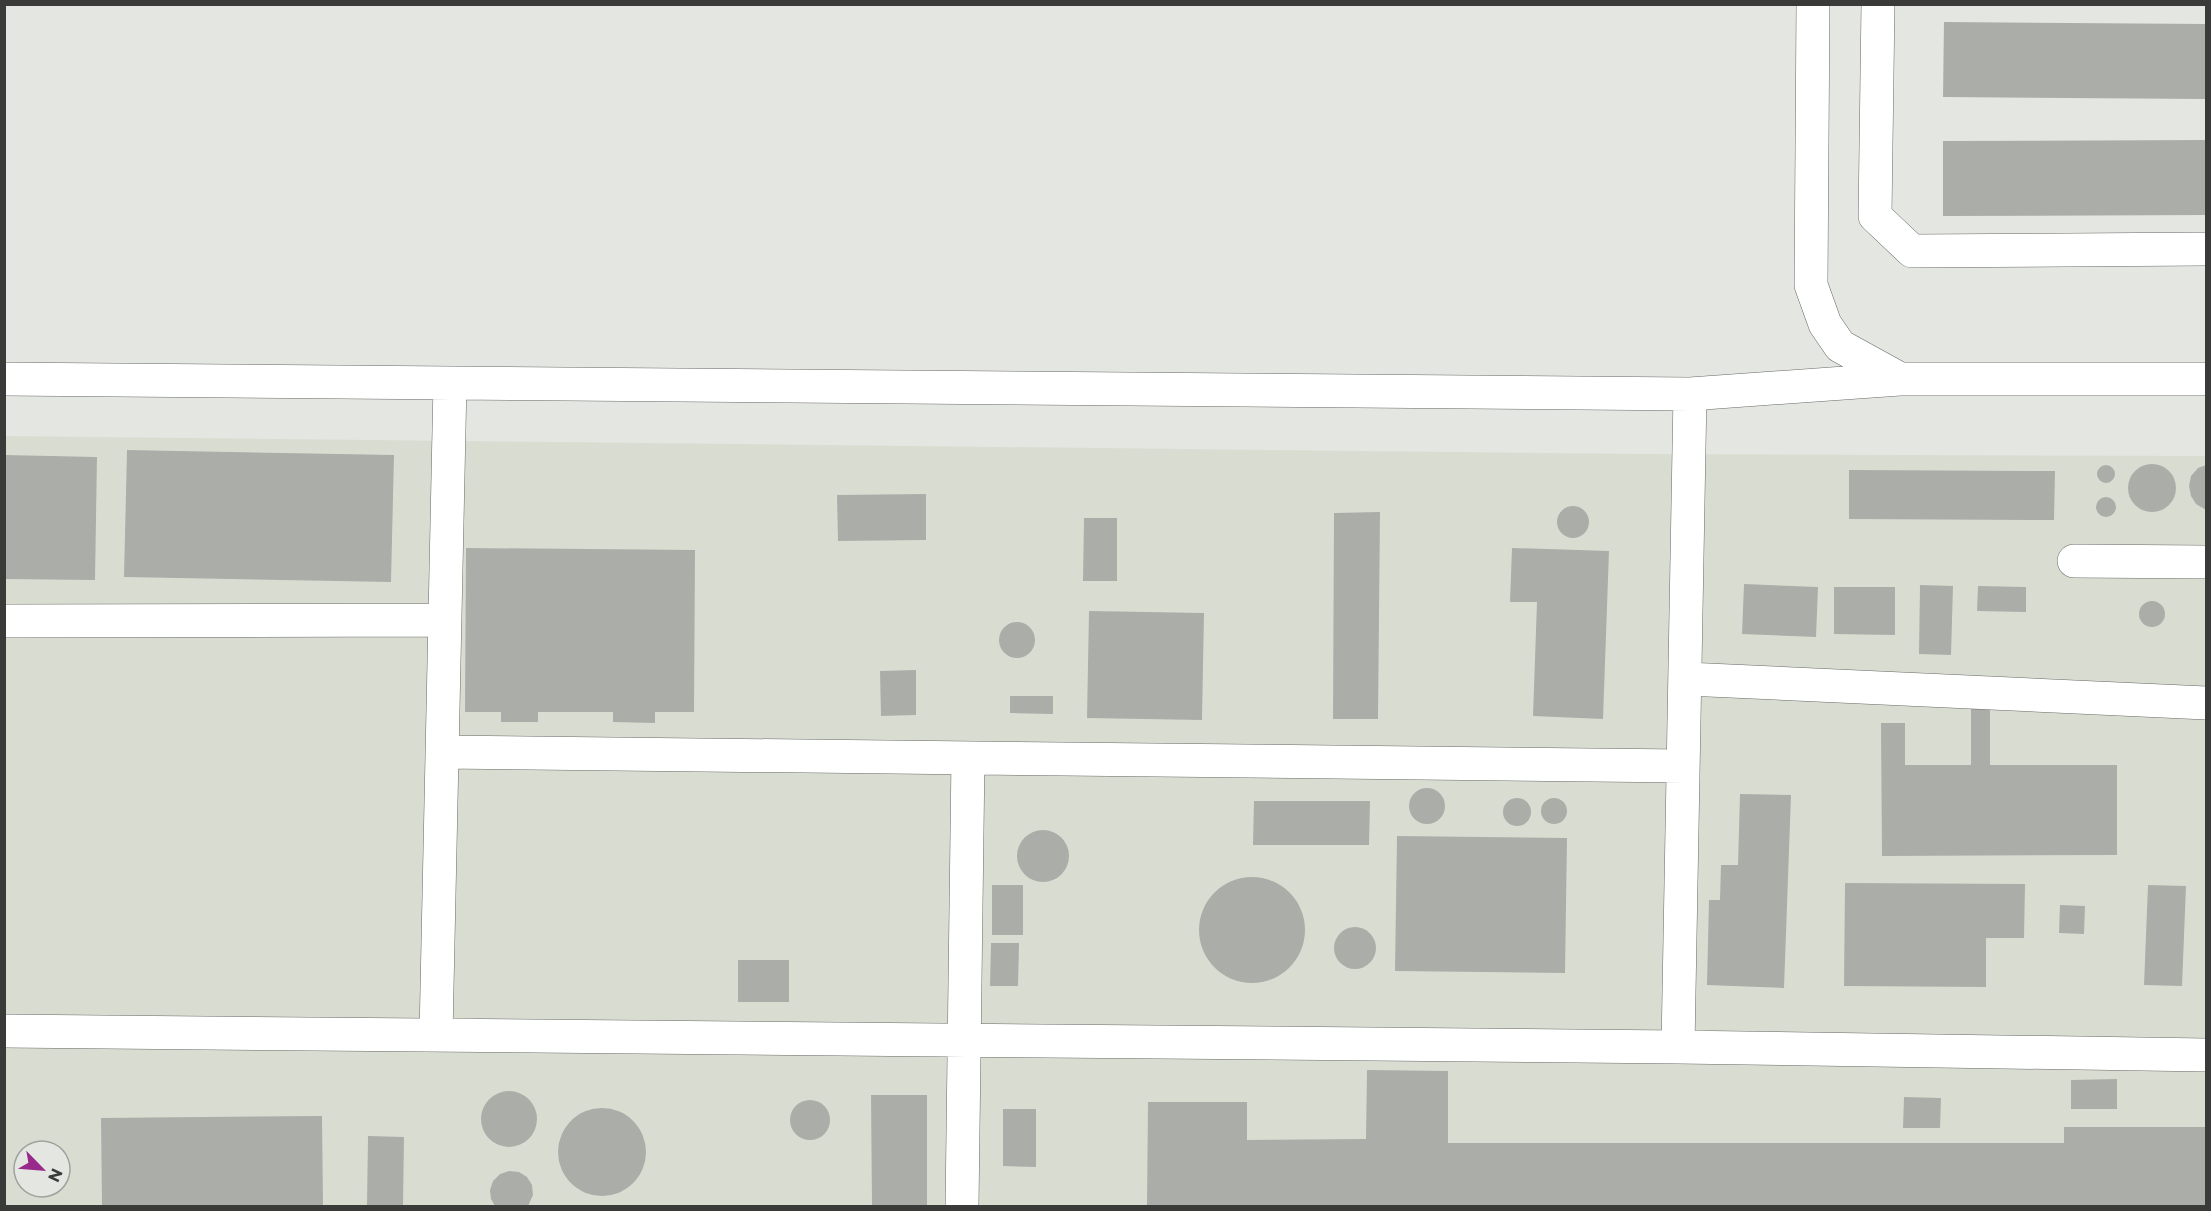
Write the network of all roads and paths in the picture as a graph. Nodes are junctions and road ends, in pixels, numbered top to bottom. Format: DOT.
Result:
graph roads {
  1 [pos="1813,4"];
  2 [pos="1878,4"];
  3 [pos="2206,249"];
  4 [pos="4,379"];
  5 [pos="1900,379"];
  6 [pos="2206,379"];
  7 [pos="450,383"];
  8 [pos="1690,394"];
  9 [pos="2074,561"];
  10 [pos="2206,562"];
  11 [pos="445,620"];
  12 [pos="4,621"];
  13 [pos="1686,679"];
  14 [pos="2206,703"];
  15 [pos="442,752"];
  16 [pos="968,758"];
  17 [pos="1683,766"];
  18 [pos="4,1031"];
  19 [pos="436,1035"];
  20 [pos="963,1040"];
  21 [pos="1678,1047"];
  22 [pos="2206,1055"];
  23 [pos="962,1206"];
  1 -- 5 [label="street"];
  2 -- 3 [label="street"];
  4 -- 7 [label="street"];
  5 -- 6 [label="street"];
  5 -- 8 [label="street"];
  7 -- 8 [label="street"];
  7 -- 11 [label="street"];
  8 -- 13 [label="street"];
  9 -- 10 [label="street"];
  11 -- 12 [label="street"];
  11 -- 15 [label="street"];
  13 -- 14 [label="street"];
  13 -- 17 [label="street"];
  15 -- 16 [label="street"];
  15 -- 19 [label="street"];
  16 -- 17 [label="street"];
  16 -- 20 [label="street"];
  17 -- 21 [label="street"];
  18 -- 19 [label="street"];
  19 -- 20 [label="street"];
  20 -- 21 [label="street"];
  20 -- 23 [label="street"];
  21 -- 22 [label="street"];
}
